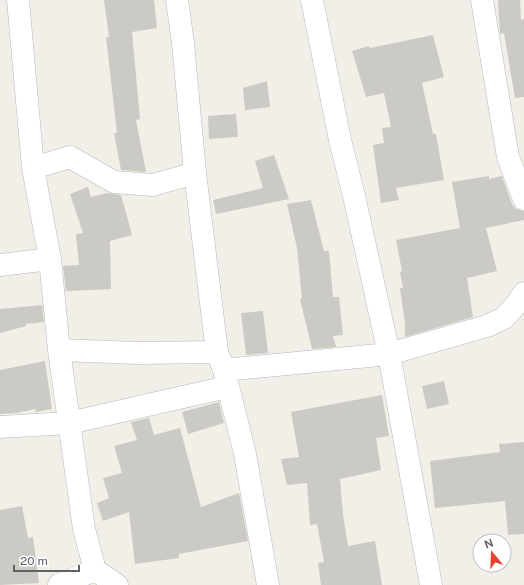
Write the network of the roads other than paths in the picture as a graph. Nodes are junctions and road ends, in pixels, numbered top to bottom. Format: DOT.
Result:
graph roads {
  1 [pos="18,0"];
  2 [pos="177,0"];
  3 [pos="312,0"];
  4 [pos="482,0"];
  5 [pos="33,168"];
  6 [pos="195,173"];
  7 [pos="524,199"];
  8 [pos="50,259"];
  9 [pos="0,265"];
  10 [pos="524,293"];
  11 [pos="59,350"];
  12 [pos="389,354"];
  13 [pos="223,370"];
  14 [pos="69,423"];
  15 [pos="0,427"];
  16 [pos="95,570"];
  17 [pos="59,585"];
  18 [pos="117,585"];
  19 [pos="268,585"];
  20 [pos="431,585"];
  1 -- 5 [label="street"];
  2 -- 6 [label="street"];
  3 -- 12 [label="street"];
  4 -- 7 [label="street"];
  5 -- 6 [label="street"];
  5 -- 8 [label="street"];
  6 -- 13 [label="street"];
  8 -- 9 [label="street"];
  8 -- 11 [label="street"];
  10 -- 12 [label="street"];
  11 -- 13 [label="street"];
  11 -- 14 [label="street"];
  12 -- 13 [label="street"];
  12 -- 20 [label="street"];
  13 -- 14 [label="street"];
  13 -- 19 [label="street"];
  14 -- 15 [label="street"];
  14 -- 16 [label="street"];
  16 -- 17 [label="street"];
  16 -- 18 [label="street"];
}
